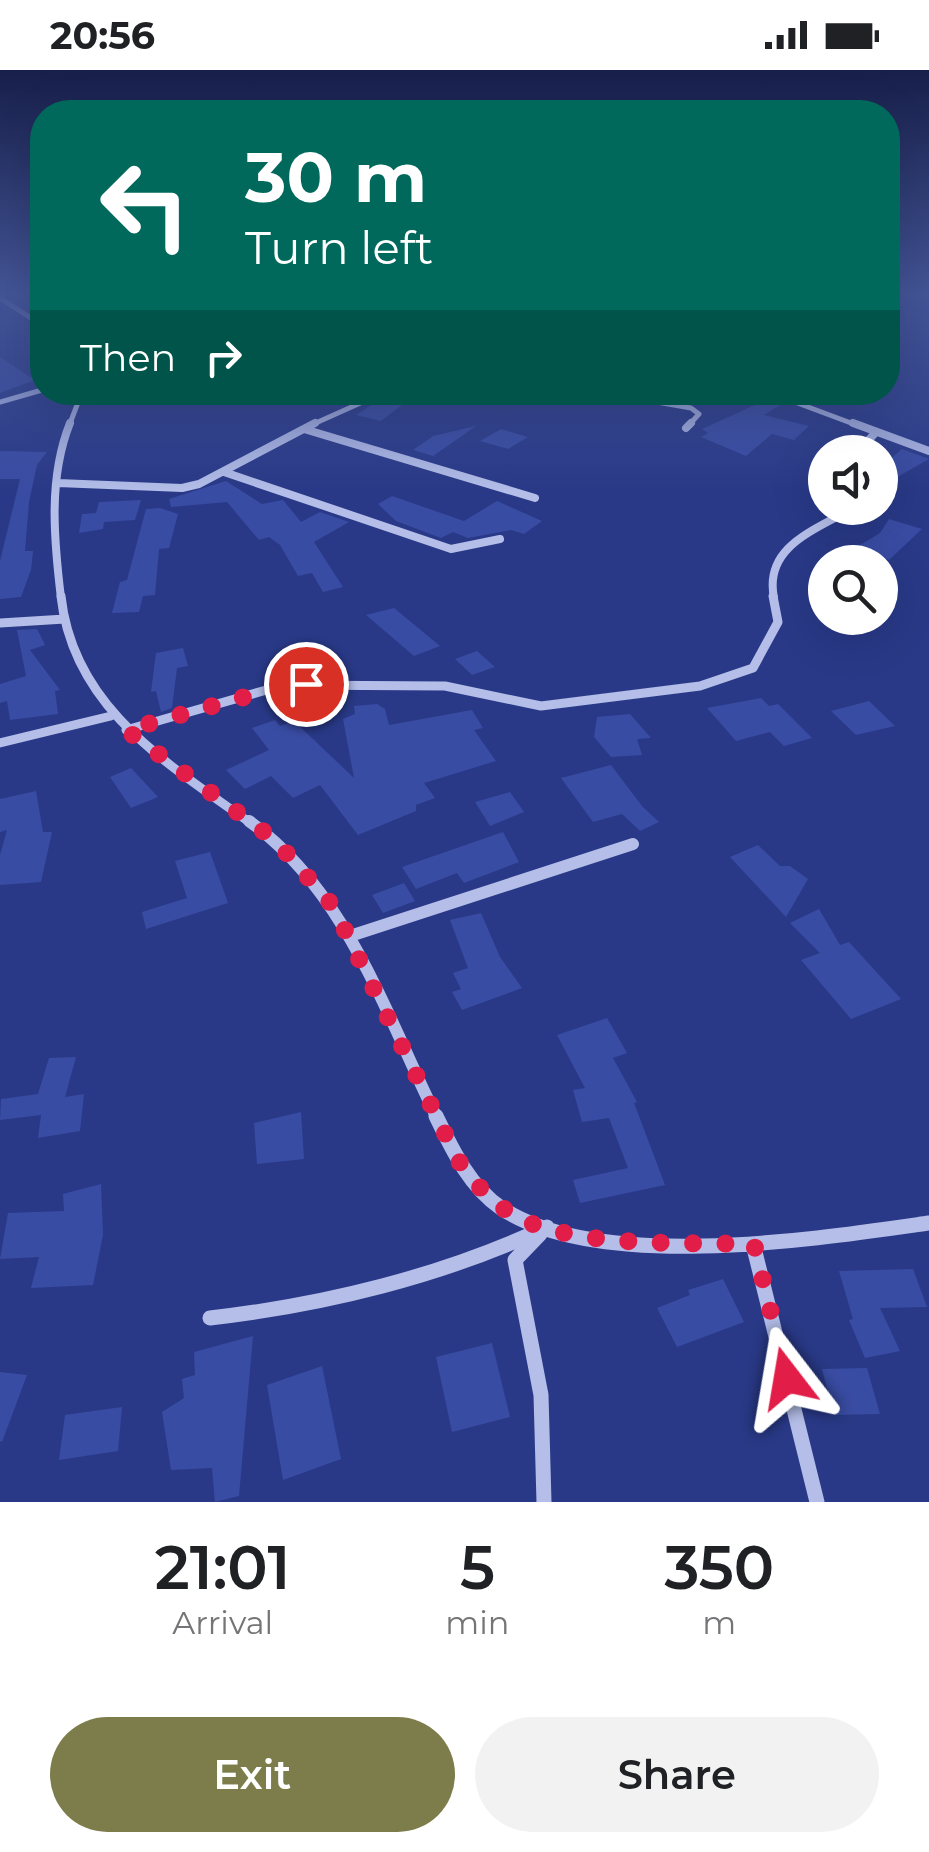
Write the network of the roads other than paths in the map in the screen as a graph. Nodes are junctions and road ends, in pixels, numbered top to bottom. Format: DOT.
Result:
graph roads {
  1 [pos="30,393"];
  2 [pos="0,402"];
  3 [pos="77,405"];
  4 [pos="356,405"];
  5 [pos="674,405"];
  6 [pos="802,405"];
  7 [pos="686,428"];
  8 [pos="302,429"];
  9 [pos="875,433"];
  10 [pos="929,451"];
  11 [pos="224,472"];
  12 [pos="58,483"];
  13 [pos="534,498"];
  14 [pos="823,525"];
  15 [pos="500,540"];
  16 [pos="65,619"];
  17 [pos="0,624"];
  18 [pos="111,716"];
  19 [pos="126,730"];
  20 [pos="0,742"];
  21 [pos="633,844"];
  22 [pos="350,936"];
  23 [pos="929,1223"];
  24 [pos="548,1226"];
  25 [pos="754,1244"];
  26 [pos="210,1318"];
  27 [pos="544,1502"];
  28 [pos="816,1502"];
  1 -- 2 [label="street"];
  3 -- 12 [label="street"];
  4 -- 8 [label="street"];
  5 -- 7 [label="street"];
  6 -- 9 [label="street"];
  8 -- 11 [label="street"];
  8 -- 13 [label="street"];
  9 -- 10 [label="street"];
  11 -- 12 [label="street"];
  11 -- 15 [label="street"];
  12 -- 16 [label="street"];
  14 -- 19 [label="street"];
  16 -- 17 [label="street"];
  16 -- 18 [label="street"];
  18 -- 19 [label="street"];
  18 -- 20 [label="street"];
  19 -- 22 [label="street"];
  21 -- 22 [label="street"];
  22 -- 24 [label="street"];
  23 -- 25 [label="street"];
  24 -- 25 [label="street"];
  24 -- 26 [label="street"];
  24 -- 27 [label="street"];
  25 -- 28 [label="street"];
}
